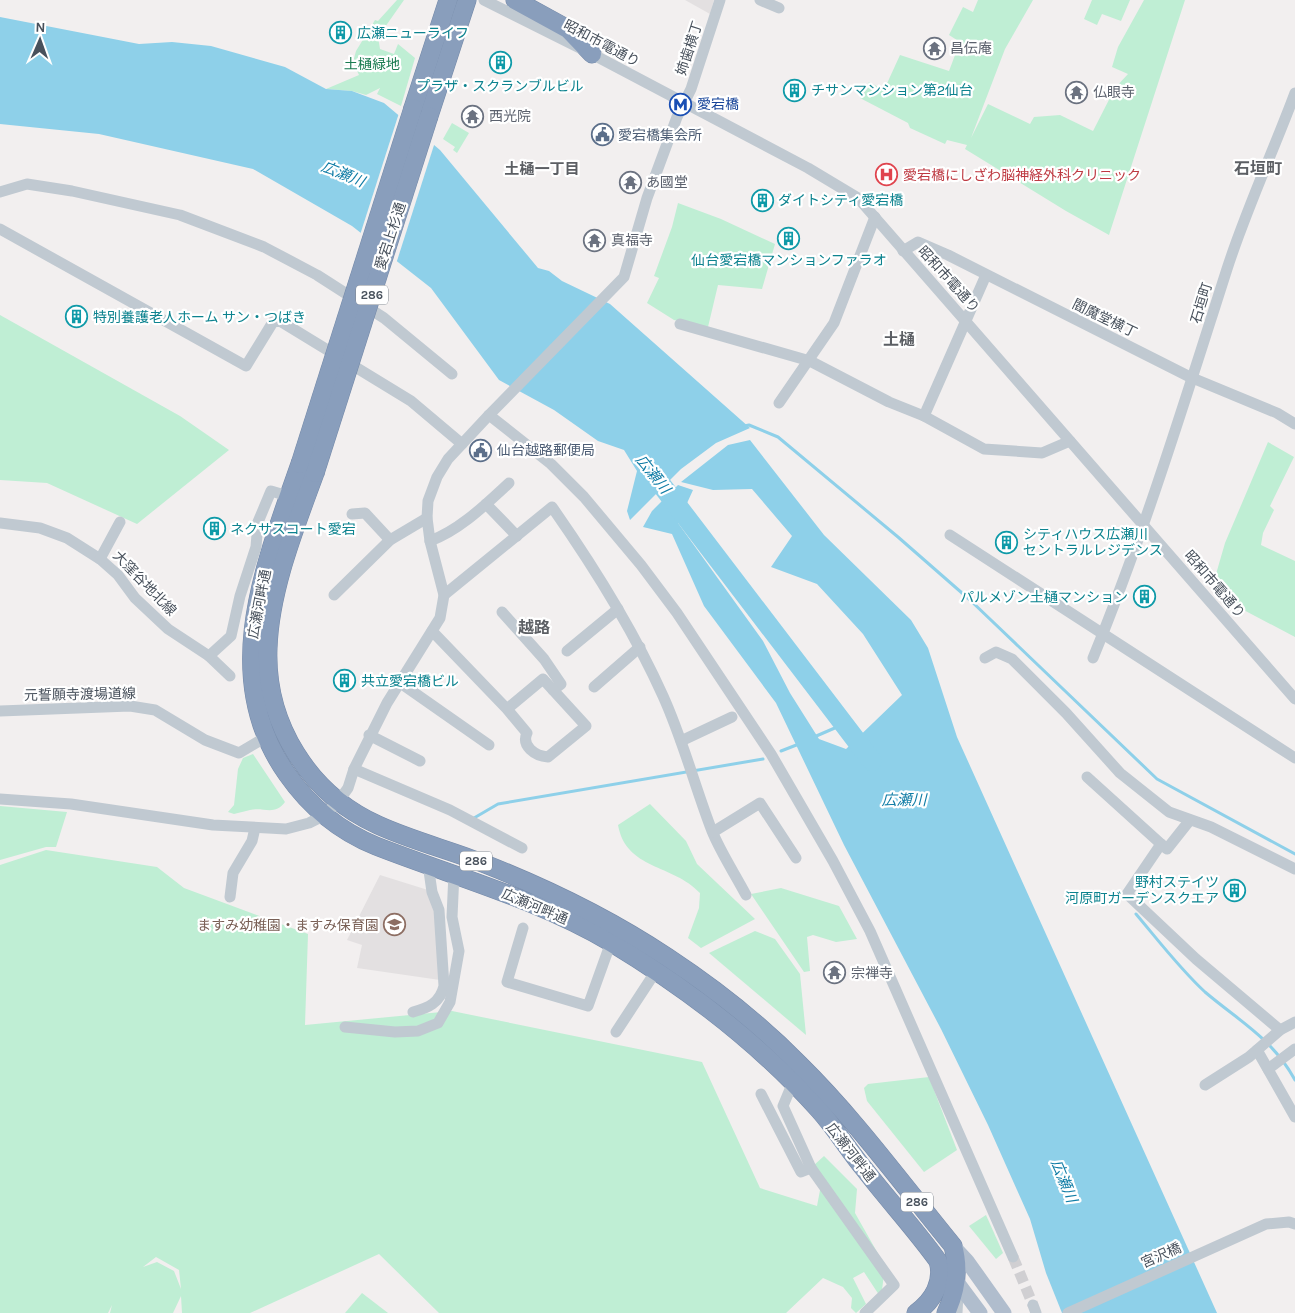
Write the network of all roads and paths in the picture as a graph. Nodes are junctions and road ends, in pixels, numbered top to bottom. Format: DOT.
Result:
graph roads {
  1 [pos="448,0"];
  2 [pos="467,0"];
  3 [pos="484,0"];
  4 [pos="515,0"];
  5 [pos="720,0"];
  6 [pos="760,0"];
  7 [pos="779,8"];
  8 [pos="592,54"];
  9 [pos="1295,93"];
  10 [pos="684,104"];
  11 [pos="421,112"];
  12 [pos="0,192"];
  13 [pos="875,217"];
  14 [pos="0,229"];
  15 [pos="903,250"];
  16 [pos="986,275"];
  17 [pos="966,321"];
  18 [pos="680,324"];
  19 [pos="810,360"];
  20 [pos="452,374"];
  21 [pos="1194,379"];
  22 [pos="779,403"];
  23 [pos="489,415"];
  24 [pos="924,416"];
  25 [pos="1295,424"];
  26 [pos="1070,441"];
  27 [pos="462,444"];
  28 [pos="300,464"];
  29 [pos="315,473"];
  30 [pos="509,483"];
  31 [pos="288,496"];
  32 [pos="486,504"];
  33 [pos="352,514"];
  34 [pos="426,518"];
  35 [pos="120,522"];
  36 [pos="0,524"];
  37 [pos="1142,524"];
  38 [pos="950,535"];
  39 [pos="517,536"];
  40 [pos="390,540"];
  41 [pos="430,541"];
  42 [pos="100,558"];
  43 [pos="334,595"];
  44 [pos="444,595"];
  45 [pos="618,609"];
  46 [pos="502,612"];
  47 [pos="432,631"];
  48 [pos="1104,633"];
  49 [pos="640,647"];
  50 [pos="568,651"];
  51 [pos="209,656"];
  52 [pos="985,658"];
  53 [pos="1093,658"];
  54 [pos="230,676"];
  55 [pos="399,682"];
  56 [pos="594,687"];
  57 [pos="553,690"];
  58 [pos="1295,700"];
  59 [pos="508,709"];
  60 [pos="0,710"];
  61 [pos="732,717"];
  62 [pos="370,735"];
  63 [pos="266,737"];
  64 [pos="681,741"];
  65 [pos="489,745"];
  66 [pos="1295,758"];
  67 [pos="420,761"];
  68 [pos="354,769"];
  69 [pos="1087,777"];
  70 [pos="0,799"];
  71 [pos="338,802"];
  72 [pos="323,816"];
  73 [pos="1190,820"];
  74 [pos="255,828"];
  75 [pos="713,832"];
  76 [pos="1161,844"];
  77 [pos="522,848"];
  78 [pos="796,858"];
  79 [pos="428,864"];
  80 [pos="1295,870"];
  81 [pos="454,873"];
  82 [pos="746,895"];
  83 [pos="230,897"];
  84 [pos="523,928"];
  85 [pos="611,942"];
  86 [pos="656,971"];
  87 [pos="413,1012"];
  88 [pos="1295,1022"];
  89 [pos="344,1027"];
  90 [pos="616,1032"];
  91 [pos="1277,1033"];
  92 [pos="1259,1048"];
  93 [pos="1288,1055"];
  94 [pos="1268,1069"];
  95 [pos="793,1082"];
  96 [pos="1205,1085"];
  97 [pos="761,1094"];
  98 [pos="1295,1117"];
  99 [pos="811,1168"];
  100 [pos="1295,1224"];
  101 [pos="953,1246"];
  102 [pos="1013,1257"];
  103 [pos="938,1261"];
  104 [pos="957,1280"];
  105 [pos="865,1313"];
  106 [pos="916,1313"];
  107 [pos="946,1313"];
  108 [pos="957,1313"];
  109 [pos="980,1313"];
  110 [pos="1004,1313"];
  111 [pos="1068,1313"];
  1 -- 11 [label="highway, 愛宕上杉通 / 286"];
  2 -- 11 [label="highway, 愛宕上杉通 / 286"];
  3 -- 8 [label="street, 昭和市電通り"];
  4 -- 8 [label="highway"];
  5 -- 10 [label="street, 姉歯横丁"];
  6 -- 7 [label="street"];
  8 -- 10 [label="street, 昭和市電通り"];
  9 -- 21 [label="street, 石垣町"];
  10 -- 13 [label="street, 昭和市電通り"];
  10 -- 23 [label="street, 姉歯横丁"];
  11 -- 28 [label="highway, 愛宕上杉通 / 286, bridge"];
  11 -- 29 [label="highway, 愛宕上杉通 / 286, bridge"];
  12 -- 20 [label="street"];
  13 -- 15 [label="street, 昭和市電通り"];
  13 -- 19 [label="street"];
  14 -- 27 [label="street"];
  15 -- 16 [label="street, 閻魔堂横丁"];
  15 -- 17 [label="street, 昭和市電通り"];
  16 -- 17 [label="street"];
  16 -- 21 [label="street, 閻魔堂横丁"];
  17 -- 24 [label="street"];
  17 -- 26 [label="street, 昭和市電通り"];
  18 -- 19 [label="street"];
  19 -- 22 [label="street"];
  19 -- 24 [label="street"];
  21 -- 25 [label="street, 閻魔堂横丁"];
  21 -- 37 [label="street, 石垣町"];
  23 -- 27 [label="street"];
  23 -- 102 [label="street"];
  24 -- 26 [label="street"];
  26 -- 37 [label="street, 昭和市電通り"];
  27 -- 34 [label="street"];
  28 -- 31 [label="highway, 広瀬河畔通 / 286"];
  29 -- 71 [label="highway, 広瀬河畔通 / 286"];
  30 -- 32 [label="street"];
  31 -- 51 [label="street"];
  31 -- 63 [label="highway, 広瀬河畔通 / 286"];
  32 -- 39 [label="street"];
  32 -- 41 [label="street"];
  33 -- 40 [label="street"];
  34 -- 40 [label="street"];
  34 -- 41 [label="street"];
  35 -- 42 [label="street"];
  36 -- 42 [label="street, 大窪谷地北線"];
  37 -- 48 [label="street, 石垣町"];
  37 -- 58 [label="street, 昭和市電通り"];
  38 -- 48 [label="street"];
  39 -- 44 [label="street"];
  39 -- 45 [label="street"];
  40 -- 43 [label="street"];
  41 -- 44 [label="street"];
  42 -- 51 [label="street, 大窪谷地北線"];
  44 -- 47 [label="street"];
  45 -- 49 [label="street"];
  45 -- 50 [label="street"];
  46 -- 57 [label="street"];
  47 -- 55 [label="street"];
  47 -- 59 [label="street"];
  48 -- 53 [label="street, 石垣町"];
  48 -- 66 [label="street"];
  49 -- 56 [label="street"];
  49 -- 64 [label="street"];
  51 -- 54 [label="street, 大窪谷地北線"];
  52 -- 73 [label="street"];
  55 -- 62 [label="street"];
  55 -- 65 [label="street"];
  57 -- 59 [label="street"];
  57 -- 59 [label="street"];
  60 -- 63 [label="street, 元誓願寺渡場道線"];
  61 -- 64 [label="street"];
  62 -- 67 [label="street"];
  62 -- 68 [label="street"];
  63 -- 72 [label="highway, 広瀬河畔通 / 286"];
  64 -- 75 [label="street"];
  68 -- 71 [label="street"];
  68 -- 77 [label="street"];
  69 -- 76 [label="street"];
  70 -- 74 [label="street"];
  71 -- 72 [label="street"];
  71 -- 101 [label="highway, 広瀬河畔通 / 286"];
  72 -- 74 [label="street"];
  72 -- 79 [label="highway, 広瀬河畔通 / 286"];
  73 -- 76 [label="street"];
  73 -- 80 [label="street"];
  74 -- 83 [label="street"];
  75 -- 78 [label="street"];
  75 -- 82 [label="street"];
  76 -- 91 [label="street"];
  79 -- 81 [label="highway, 広瀬河畔通 / 286"];
  79 -- 87 [label="street"];
  81 -- 85 [label="highway, 広瀬河畔通 / 286"];
  81 -- 89 [label="street"];
  84 -- 85 [label="street"];
  85 -- 86 [label="highway, 広瀬河畔通 / 286"];
  86 -- 90 [label="street"];
  86 -- 95 [label="highway, 広瀬河畔通 / 286"];
  88 -- 91 [label="street"];
  91 -- 92 [label="street"];
  92 -- 94 [label="street"];
  92 -- 96 [label="street"];
  93 -- 94 [label="street"];
  94 -- 98 [label="street"];
  95 -- 99 [label="street"];
  95 -- 103 [label="highway, 広瀬河畔通 / 286"];
  97 -- 99 [label="street"];
  99 -- 105 [label="street"];
  100 -- 111 [label="street, 宮沢橋"];
  101 -- 104 [label="highway, 286"];
  101 -- 110 [label="main road, 広瀬河畔通"];
  103 -- 104 [label="main road, 広瀬河畔通"];
  103 -- 106 [label="highway"];
  104 -- 107 [label="highway, 286"];
  104 -- 108 [label="street"];
  104 -- 109 [label="main road, 広瀬河畔通"];
}
